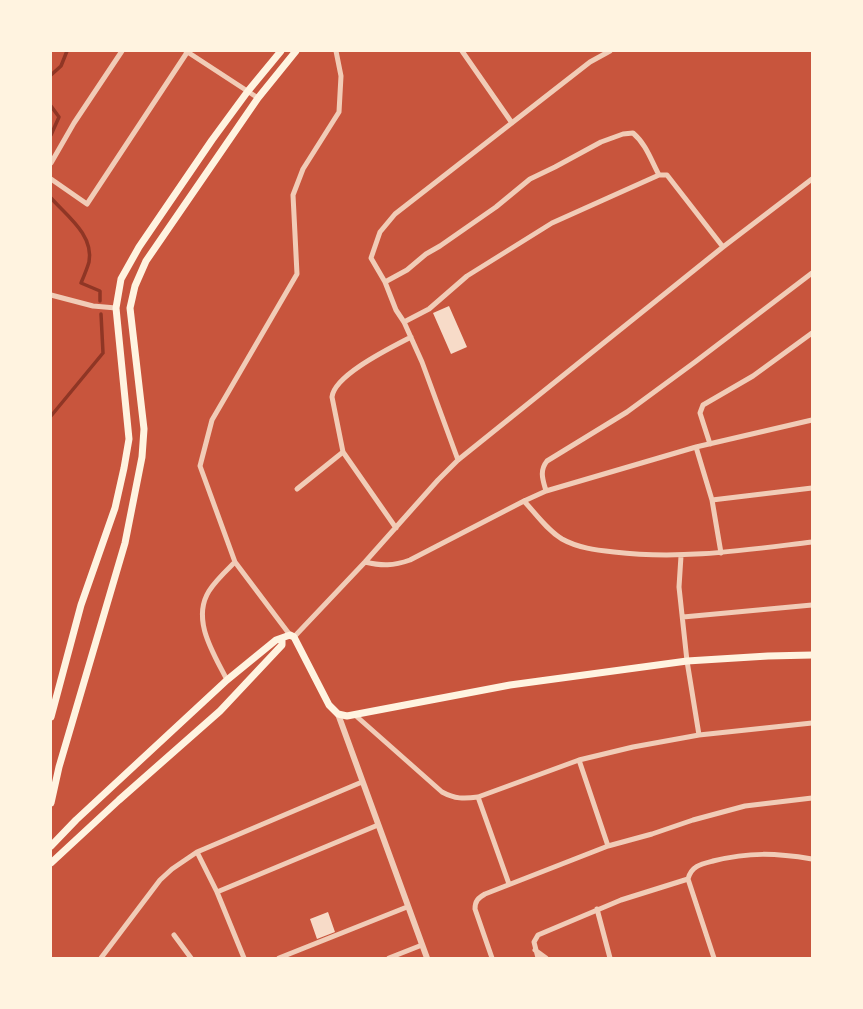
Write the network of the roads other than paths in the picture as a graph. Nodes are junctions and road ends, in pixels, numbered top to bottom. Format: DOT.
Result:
graph roads {
  1 [pos="122,51"];
  2 [pos="187,51"];
  3 [pos="281,51"];
  4 [pos="296,51"];
  5 [pos="336,51"];
  6 [pos="462,51"];
  7 [pos="610,51"];
  8 [pos="248,91"];
  9 [pos="258,98"];
  10 [pos="513,122"];
  11 [pos="51,163"];
  12 [pos="659,175"];
  13 [pos="51,179"];
  14 [pos="812,179"];
  15 [pos="723,247"];
  16 [pos="812,273"];
  17 [pos="385,282"];
  18 [pos="51,295"];
  19 [pos="117,308"];
  20 [pos="404,322"];
  21 [pos="812,333"];
  22 [pos="411,337"];
  23 [pos="812,420"];
  24 [pos="710,444"];
  25 [pos="696,447"];
  26 [pos="343,452"];
  27 [pos="458,460"];
  28 [pos="812,488"];
  29 [pos="297,489"];
  30 [pos="546,491"];
  31 [pos="712,500"];
  32 [pos="524,501"];
  33 [pos="396,528"];
  34 [pos="812,542"];
  35 [pos="721,553"];
  36 [pos="681,556"];
  37 [pos="235,562"];
  38 [pos="365,562"];
  39 [pos="812,605"];
  40 [pos="683,617"];
  41 [pos="289,637"];
  42 [pos="812,656"];
  43 [pos="687,661"];
  44 [pos="227,680"];
  45 [pos="338,714"];
  46 [pos="355,715"];
  47 [pos="51,717"];
  48 [pos="812,723"];
  49 [pos="699,735"];
  50 [pos="579,760"];
  51 [pos="362,782"];
  52 [pos="478,797"];
  53 [pos="812,797"];
  54 [pos="51,803"];
  55 [pos="378,825"];
  56 [pos="51,846"];
  57 [pos="608,846"];
  58 [pos="197,852"];
  59 [pos="812,859"];
  60 [pos="51,863"];
  61 [pos="688,879"];
  62 [pos="509,884"];
  63 [pos="217,892"];
  64 [pos="407,907"];
  65 [pos="597,909"];
  66 [pos="174,935"];
  67 [pos="422,945"];
  68 [pos="535,950"];
  69 [pos="101,958"];
  70 [pos="191,958"];
  71 [pos="244,958"];
  72 [pos="279,958"];
  73 [pos="389,958"];
  74 [pos="427,958"];
  75 [pos="492,958"];
  76 [pos="538,958"];
  77 [pos="546,958"];
  78 [pos="610,958"];
  79 [pos="714,958"];
  1 -- 11 [label="street"];
  2 -- 8 [label="street"];
  2 -- 13 [label="street"];
  3 -- 8 [label="main road"];
  4 -- 9 [label="main road"];
  5 -- 37 [label="street"];
  6 -- 10 [label="street"];
  7 -- 10 [label="street"];
  8 -- 9 [label="street"];
  8 -- 19 [label="main road"];
  9 -- 54 [label="main road"];
  10 -- 17 [label="street"];
  12 -- 15 [label="street"];
  12 -- 17 [label="street"];
  12 -- 20 [label="street"];
  14 -- 15 [label="street"];
  15 -- 27 [label="street"];
  16 -- 30 [label="street"];
  17 -- 20 [label="street"];
  18 -- 19 [label="street"];
  19 -- 47 [label="main road"];
  20 -- 22 [label="street"];
  21 -- 24 [label="street"];
  22 -- 26 [label="street"];
  22 -- 27 [label="street"];
  23 -- 24 [label="street"];
  24 -- 25 [label="street"];
  25 -- 30 [label="street"];
  25 -- 31 [label="street"];
  26 -- 29 [label="street"];
  26 -- 33 [label="street"];
  27 -- 33 [label="street"];
  28 -- 31 [label="street"];
  30 -- 32 [label="street"];
  31 -- 35 [label="street"];
  32 -- 36 [label="street"];
  32 -- 38 [label="street"];
  33 -- 38 [label="street"];
  34 -- 35 [label="street"];
  35 -- 36 [label="street"];
  36 -- 40 [label="street"];
  37 -- 41 [label="street"];
  37 -- 44 [label="street"];
  38 -- 41 [label="street"];
  39 -- 40 [label="street"];
  40 -- 43 [label="street"];
  41 -- 44 [label="main road"];
  41 -- 45 [label="main road"];
  41 -- 60 [label="main road"];
  42 -- 43 [label="main road"];
  43 -- 46 [label="main road"];
  43 -- 49 [label="street"];
  44 -- 56 [label="main road"];
  45 -- 46 [label="main road"];
  45 -- 51 [label="street"];
  46 -- 52 [label="street"];
  48 -- 49 [label="street"];
  49 -- 50 [label="street"];
  50 -- 52 [label="street"];
  50 -- 57 [label="street"];
  51 -- 55 [label="street"];
  51 -- 58 [label="street"];
  52 -- 62 [label="street"];
  53 -- 57 [label="street"];
  55 -- 63 [label="street"];
  55 -- 64 [label="street"];
  57 -- 62 [label="street"];
  58 -- 63 [label="street"];
  58 -- 69 [label="street"];
  59 -- 61 [label="street"];
  61 -- 65 [label="street"];
  61 -- 79 [label="street"];
  62 -- 75 [label="street"];
  63 -- 71 [label="street"];
  64 -- 67 [label="street"];
  64 -- 72 [label="street"];
  65 -- 68 [label="street"];
  65 -- 78 [label="street"];
  66 -- 70 [label="street"];
  67 -- 73 [label="street"];
  67 -- 74 [label="street"];
  68 -- 76 [label="street"];
  68 -- 77 [label="street"];
}
